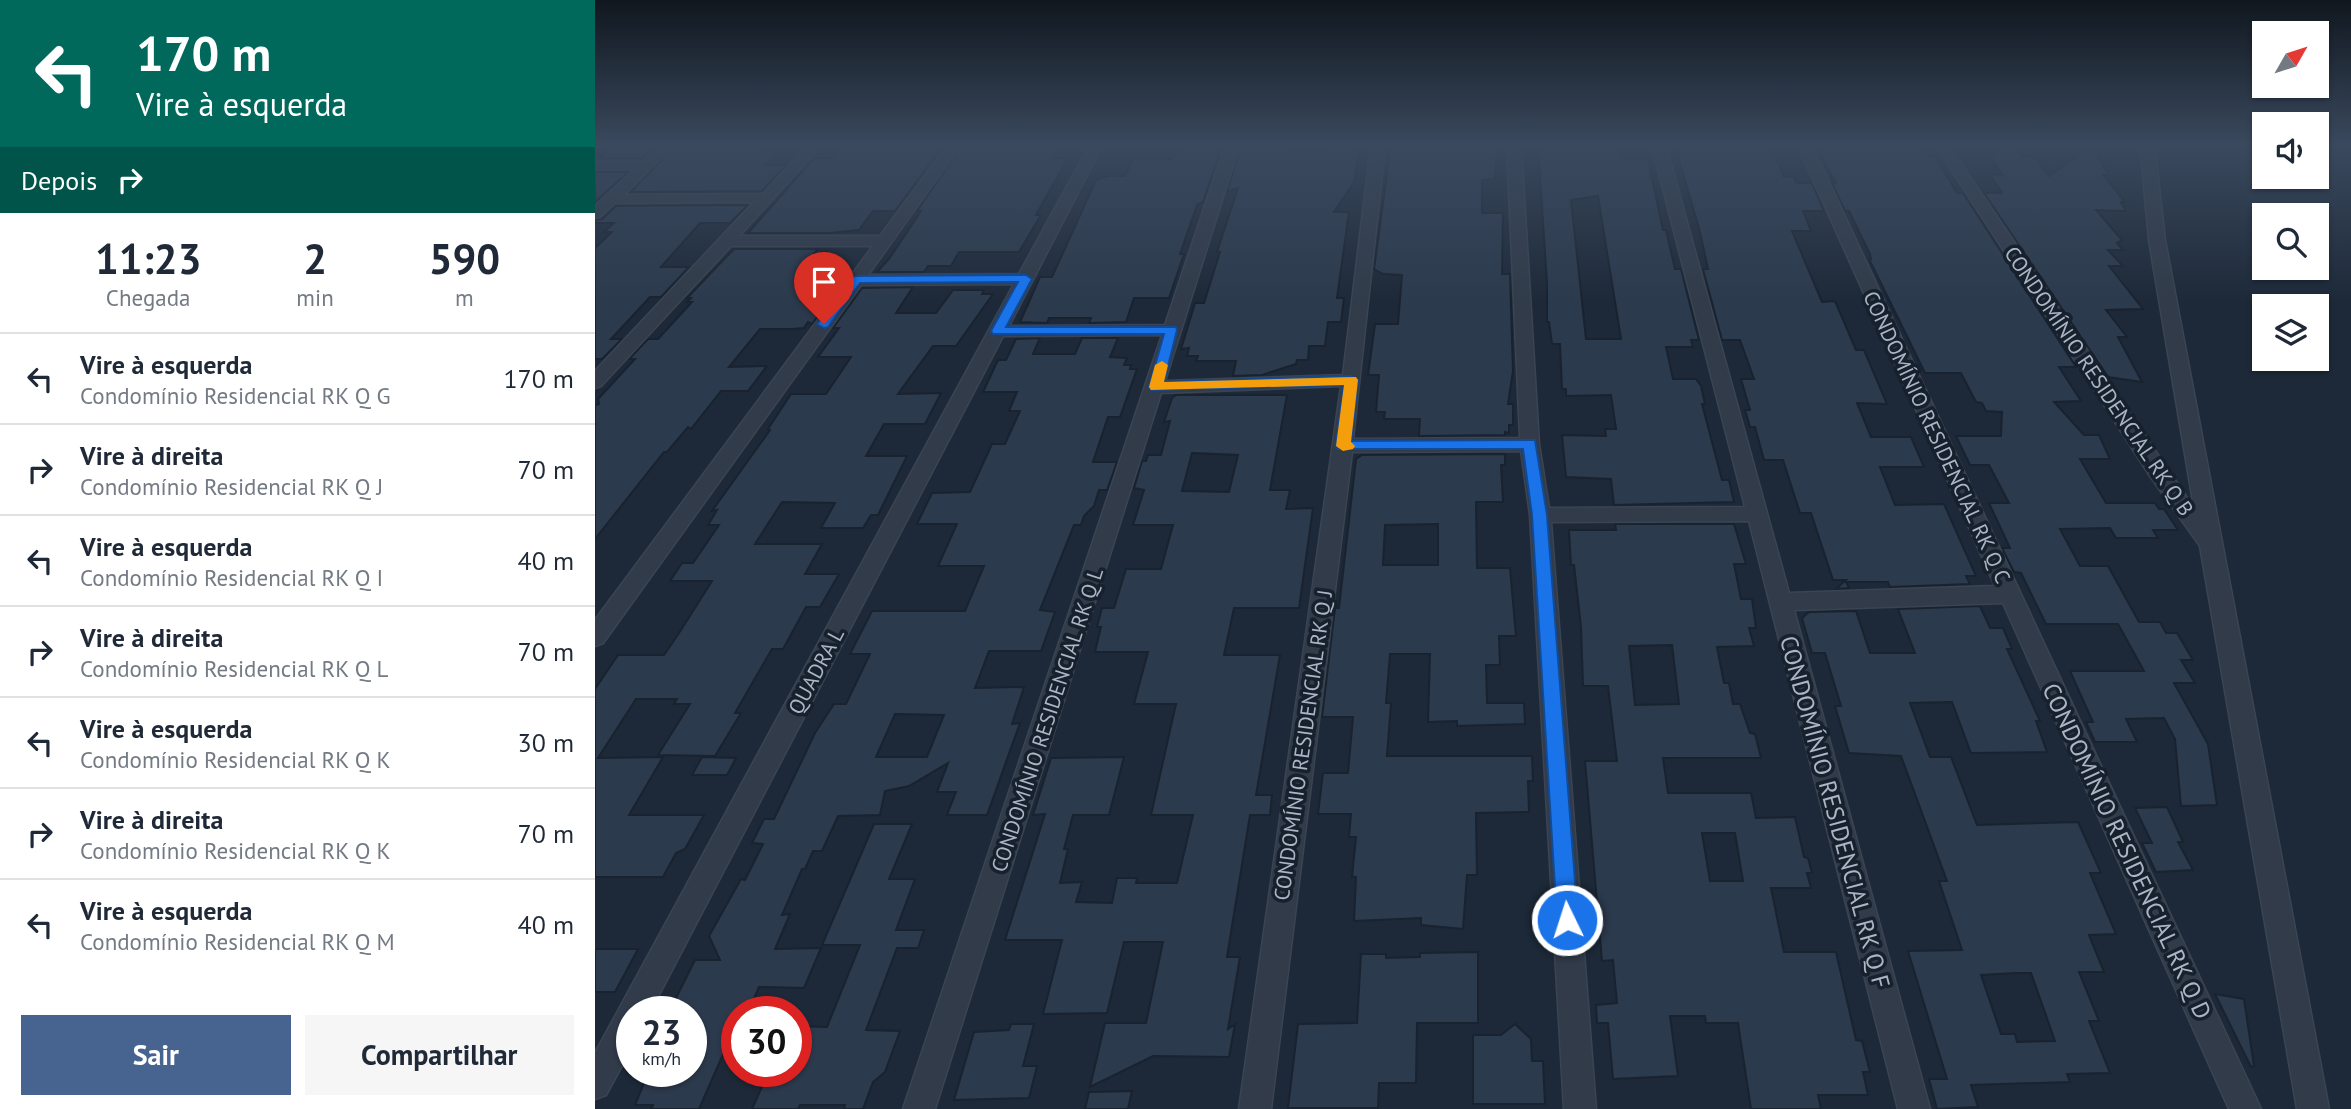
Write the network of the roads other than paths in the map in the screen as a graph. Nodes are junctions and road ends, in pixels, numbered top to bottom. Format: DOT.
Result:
graph roads {
  1 [pos="768,198"];
  2 [pos="916,198"];
  3 [pos="1069,198"];
  4 [pos="1215,198"];
  5 [pos="1372,198"];
  6 [pos="1517,198"];
  7 [pos="1673,198"];
  8 [pos="1829,198"];
  9 [pos="1976,198"];
  10 [pos="2153,198"];
  11 [pos="612,199"];
  12 [pos="595,214"];
  13 [pos="727,241"];
  14 [pos="884,241"];
  15 [pos="1026,279"];
  16 [pos="856,280"];
  17 [pos="1171,330"];
  18 [pos="998,331"];
  19 [pos="1351,380"];
  20 [pos="595,382"];
  21 [pos="1156,387"];
  22 [pos="1529,444"];
  23 [pos="1343,446"];
  24 [pos="1759,514"];
  25 [pos="1540,515"];
  26 [pos="2210,546"];
  27 [pos="2009,594"];
  28 [pos="1779,602"];
  29 [pos="595,636"];
  30 [pos="643,996"];
  31 [pos="616,1045"];
  32 [pos="595,1084"];
  33 [pos="919,1109"];
  34 [pos="1255,1109"];
  35 [pos="1580,1109"];
  36 [pos="1914,1109"];
  37 [pos="2245,1109"];
  38 [pos="2313,1109"];
  1 -- 11 [label="street"];
  1 -- 13 [label="street"];
  2 -- 14 [label="street"];
  3 -- 15 [label="street, QUADRA L"];
  4 -- 17 [label="street, CONDOMÍNIO RESIDENCIAL RK Q L"];
  5 -- 19 [label="street, CONDOMÍNIO RESIDENCIAL RK Q J"];
  6 -- 22 [label="street"];
  7 -- 24 [label="street, CONDOMÍNIO RESIDENCIAL RK Q F"];
  8 -- 27 [label="street, CONDOMÍNIO RESIDENCIAL RK Q C"];
  9 -- 26 [label="street, CONDOMÍNIO RESIDENCIAL RK Q B"];
  10 -- 26 [label="street"];
  11 -- 12 [label="street"];
  13 -- 14 [label="street"];
  13 -- 20 [label="street"];
  14 -- 16 [label="street"];
  15 -- 16 [label="street"];
  15 -- 18 [label="street, QUADRA L"];
  16 -- 29 [label="street"];
  17 -- 18 [label="street"];
  17 -- 21 [label="street, CONDOMÍNIO RESIDENCIAL RK Q L"];
  18 -- 30 [label="street, QUADRA L"];
  19 -- 21 [label="street"];
  19 -- 23 [label="street, CONDOMÍNIO RESIDENCIAL RK Q J"];
  21 -- 33 [label="street, CONDOMÍNIO RESIDENCIAL RK Q L"];
  22 -- 23 [label="street"];
  22 -- 25 [label="street"];
  23 -- 34 [label="street, CONDOMÍNIO RESIDENCIAL RK Q J"];
  24 -- 25 [label="street"];
  24 -- 28 [label="street, CONDOMÍNIO RESIDENCIAL RK Q F"];
  25 -- 35 [label="street"];
  26 -- 38 [label="street"];
  27 -- 28 [label="street, CONDOMÍNIO RESIDENCIAL RK Q C"];
  27 -- 37 [label="street, CONDOMÍNIO RESIDENCIAL RK Q D"];
  28 -- 36 [label="street, CONDOMÍNIO RESIDENCIAL RK Q F"];
  31 -- 32 [label="street, QUADRA L"];
}
